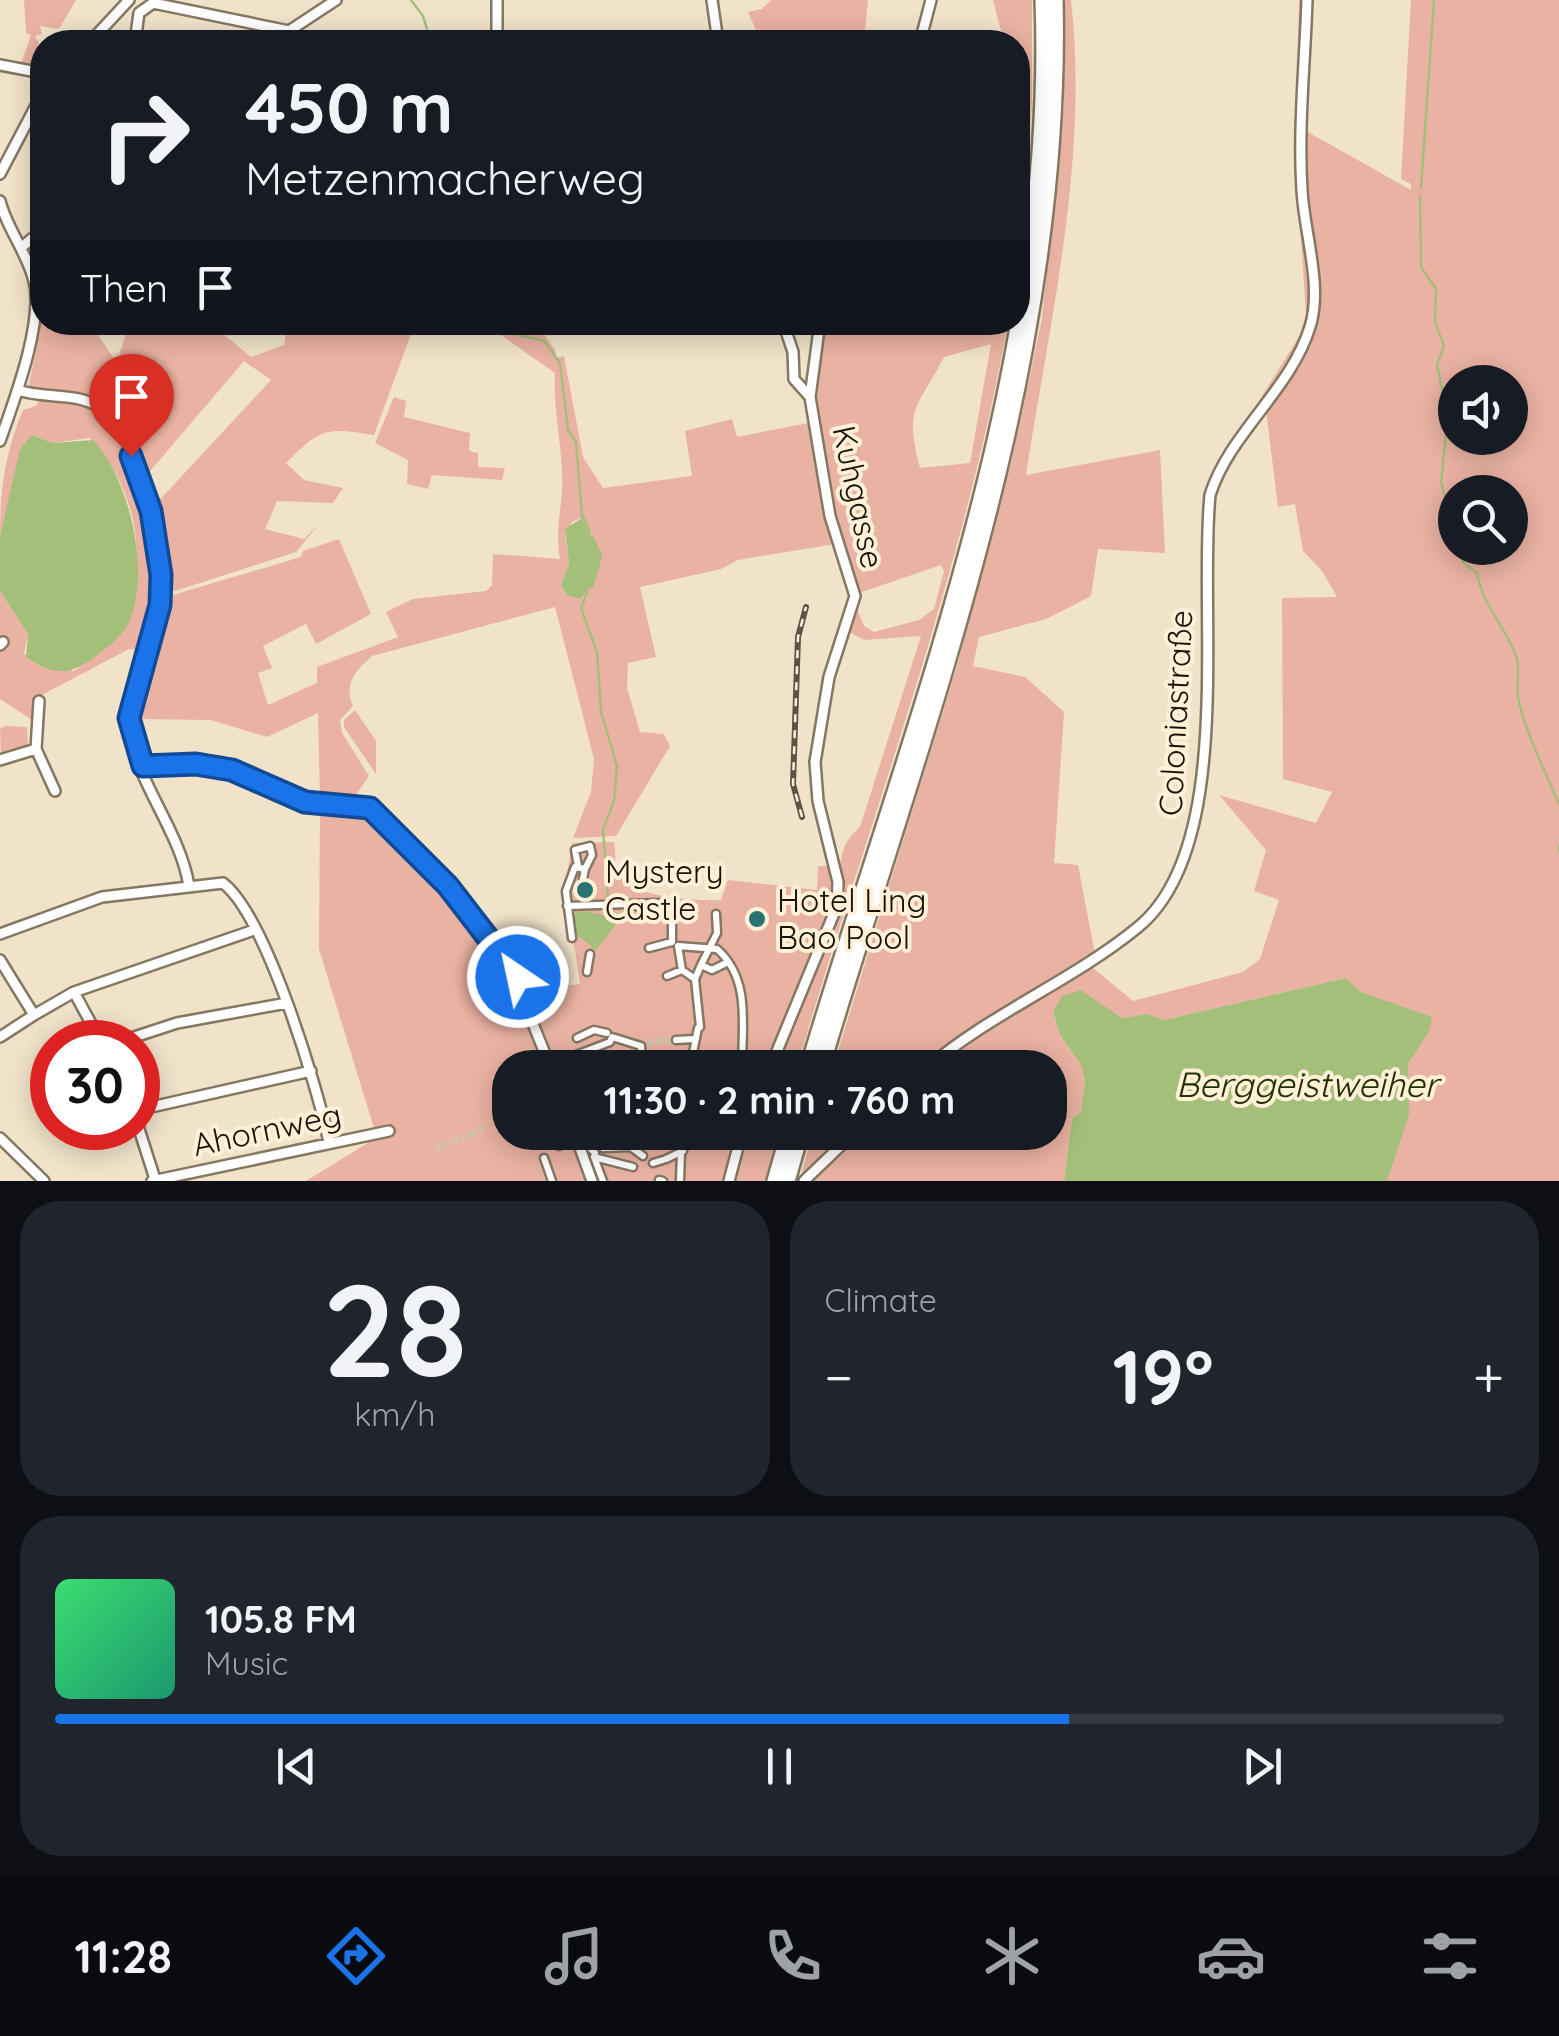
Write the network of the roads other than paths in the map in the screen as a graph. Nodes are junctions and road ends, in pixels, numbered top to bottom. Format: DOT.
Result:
graph roads {
  1 [pos="128,0"];
  2 [pos="336,0"];
  3 [pos="497,0"];
  4 [pos="712,0"];
  5 [pos="930,0"];
  6 [pos="1043,0"];
  7 [pos="1055,0"];
  8 [pos="1307,0"];
  9 [pos="101,30"];
  10 [pos="137,30"];
  11 [pos="285,30"];
  12 [pos="291,30"];
  13 [pos="497,30"];
  14 [pos="716,30"];
  15 [pos="923,30"];
  16 [pos="0,65"];
  17 [pos="30,71"];
  18 [pos="30,117"];
  19 [pos="0,174"];
  20 [pos="0,201"];
  21 [pos="1030,237"];
  22 [pos="30,240"];
  23 [pos="22,247"];
  24 [pos="30,268"];
  25 [pos="1030,316"];
  26 [pos="30,330"];
  27 [pos="787,335"];
  28 [pos="818,335"];
  29 [pos="1013,335"];
  30 [pos="1027,335"];
  31 [pos="18,390"];
  32 [pos="810,396"];
  33 [pos="0,442"];
  34 [pos="38,701"];
  35 [pos="36,749"];
  36 [pos="0,760"];
  37 [pos="143,766"];
  38 [pos="55,791"];
  39 [pos="583,880"];
  40 [pos="188,886"];
  41 [pos="567,906"];
  42 [pos="716,914"];
  43 [pos="254,930"];
  44 [pos="0,934"];
  45 [pos="572,938"];
  46 [pos="675,944"];
  47 [pos="710,946"];
  48 [pos="649,948"];
  49 [pos="591,955"];
  50 [pos="0,960"];
  51 [pos="679,960"];
  52 [pos="669,961"];
  53 [pos="726,963"];
  54 [pos="701,965"];
  55 [pos="682,970"];
  56 [pos="587,972"];
  57 [pos="667,976"];
  58 [pos="695,979"];
  59 [pos="74,992"];
  60 [pos="287,1003"];
  61 [pos="34,1015"];
  62 [pos="89,1020"];
  63 [pos="160,1029"];
  64 [pos="607,1033"];
  65 [pos="0,1037"];
  66 [pos="576,1038"];
  67 [pos="694,1038"];
  68 [pos="676,1040"];
  69 [pos="542,1050"];
  70 [pos="588,1050"];
  71 [pos="644,1050"];
  72 [pos="692,1050"];
  73 [pos="742,1050"];
  74 [pos="778,1050"];
  75 [pos="814,1050"];
  76 [pos="827,1050"];
  77 [pos="953,1050"];
  78 [pos="310,1072"];
  79 [pos="160,1105"];
  80 [pos="389,1130"];
  81 [pos="0,1138"];
  82 [pos="330,1142"];
  83 [pos="145,1150"];
  84 [pos="583,1150"];
  85 [pos="601,1150"];
  86 [pos="635,1150"];
  87 [pos="681,1150"];
  88 [pos="683,1150"];
  89 [pos="737,1150"];
  90 [pos="784,1150"];
  91 [pos="796,1150"];
  92 [pos="836,1150"];
  93 [pos="643,1156"];
  94 [pos="544,1158"];
  95 [pos="598,1158"];
  96 [pos="653,1163"];
  97 [pos="633,1167"];
  98 [pos="153,1180"];
  99 [pos="44,1181"];
  100 [pos="552,1181"];
  101 [pos="592,1181"];
  102 [pos="603,1181"];
  103 [pos="680,1181"];
  104 [pos="729,1181"];
  105 [pos="775,1181"];
  106 [pos="787,1181"];
  107 [pos="804,1181"];
  1 -- 9 [label="street"];
  2 -- 12 [label="street"];
  3 -- 13 [label="street"];
  4 -- 14 [label="street"];
  5 -- 15 [label="street"];
  6 -- 21 [label="highway"];
  7 -- 25 [label="highway"];
  8 -- 77 [label="street, Coloniastraße"];
  10 -- 11 [label="street"];
  16 -- 17 [label="street"];
  18 -- 19 [label="street"];
  20 -- 23 [label="street"];
  22 -- 23 [label="street"];
  23 -- 24 [label="street"];
  26 -- 31 [label="street"];
  27 -- 32 [label="street, Kuhgasse"];
  28 -- 32 [label="street"];
  29 -- 75 [label="highway"];
  30 -- 76 [label="highway"];
  31 -- 33 [label="street"];
  31 -- 37 [label="street"];
  32 -- 74 [label="street, Kuhgasse"];
  34 -- 35 [label="street"];
  35 -- 36 [label="street"];
  35 -- 38 [label="street"];
  37 -- 40 [label="street"];
  37 -- 69 [label="street"];
  39 -- 41 [label="street"];
  40 -- 43 [label="street"];
  40 -- 44 [label="street"];
  41 -- 45 [label="street"];
  41 -- 46 [label="street"];
  42 -- 47 [label="street"];
  43 -- 59 [label="street"];
  43 -- 60 [label="street"];
  46 -- 47 [label="street"];
  46 -- 48 [label="street"];
  46 -- 51 [label="street"];
  47 -- 53 [label="street"];
  47 -- 54 [label="street"];
  49 -- 56 [label="street"];
  50 -- 61 [label="street"];
  51 -- 52 [label="street"];
  51 -- 55 [label="street"];
  53 -- 54 [label="street"];
  53 -- 73 [label="street"];
  54 -- 58 [label="street"];
  55 -- 57 [label="street"];
  55 -- 58 [label="street"];
  58 -- 67 [label="street"];
  59 -- 61 [label="street"];
  59 -- 62 [label="street"];
  60 -- 63 [label="street"];
  60 -- 78 [label="street"];
  61 -- 65 [label="street"];
  64 -- 66 [label="street"];
  67 -- 68 [label="street"];
  67 -- 72 [label="street"];
  70 -- 71 [label="street"];
  78 -- 79 [label="street"];
  78 -- 82 [label="street"];
  80 -- 82 [label="street, Ahornweg"];
  81 -- 99 [label="street"];
  82 -- 98 [label="street, Ahornweg"];
  83 -- 98 [label="street"];
  84 -- 101 [label="street"];
  85 -- 95 [label="street"];
  86 -- 93 [label="street"];
  87 -- 96 [label="street"];
  88 -- 103 [label="street"];
  89 -- 104 [label="street"];
  90 -- 105 [label="highway"];
  91 -- 106 [label="highway"];
  92 -- 107 [label="street"];
  94 -- 100 [label="street"];
  95 -- 97 [label="street"];
  95 -- 102 [label="street"];
}
